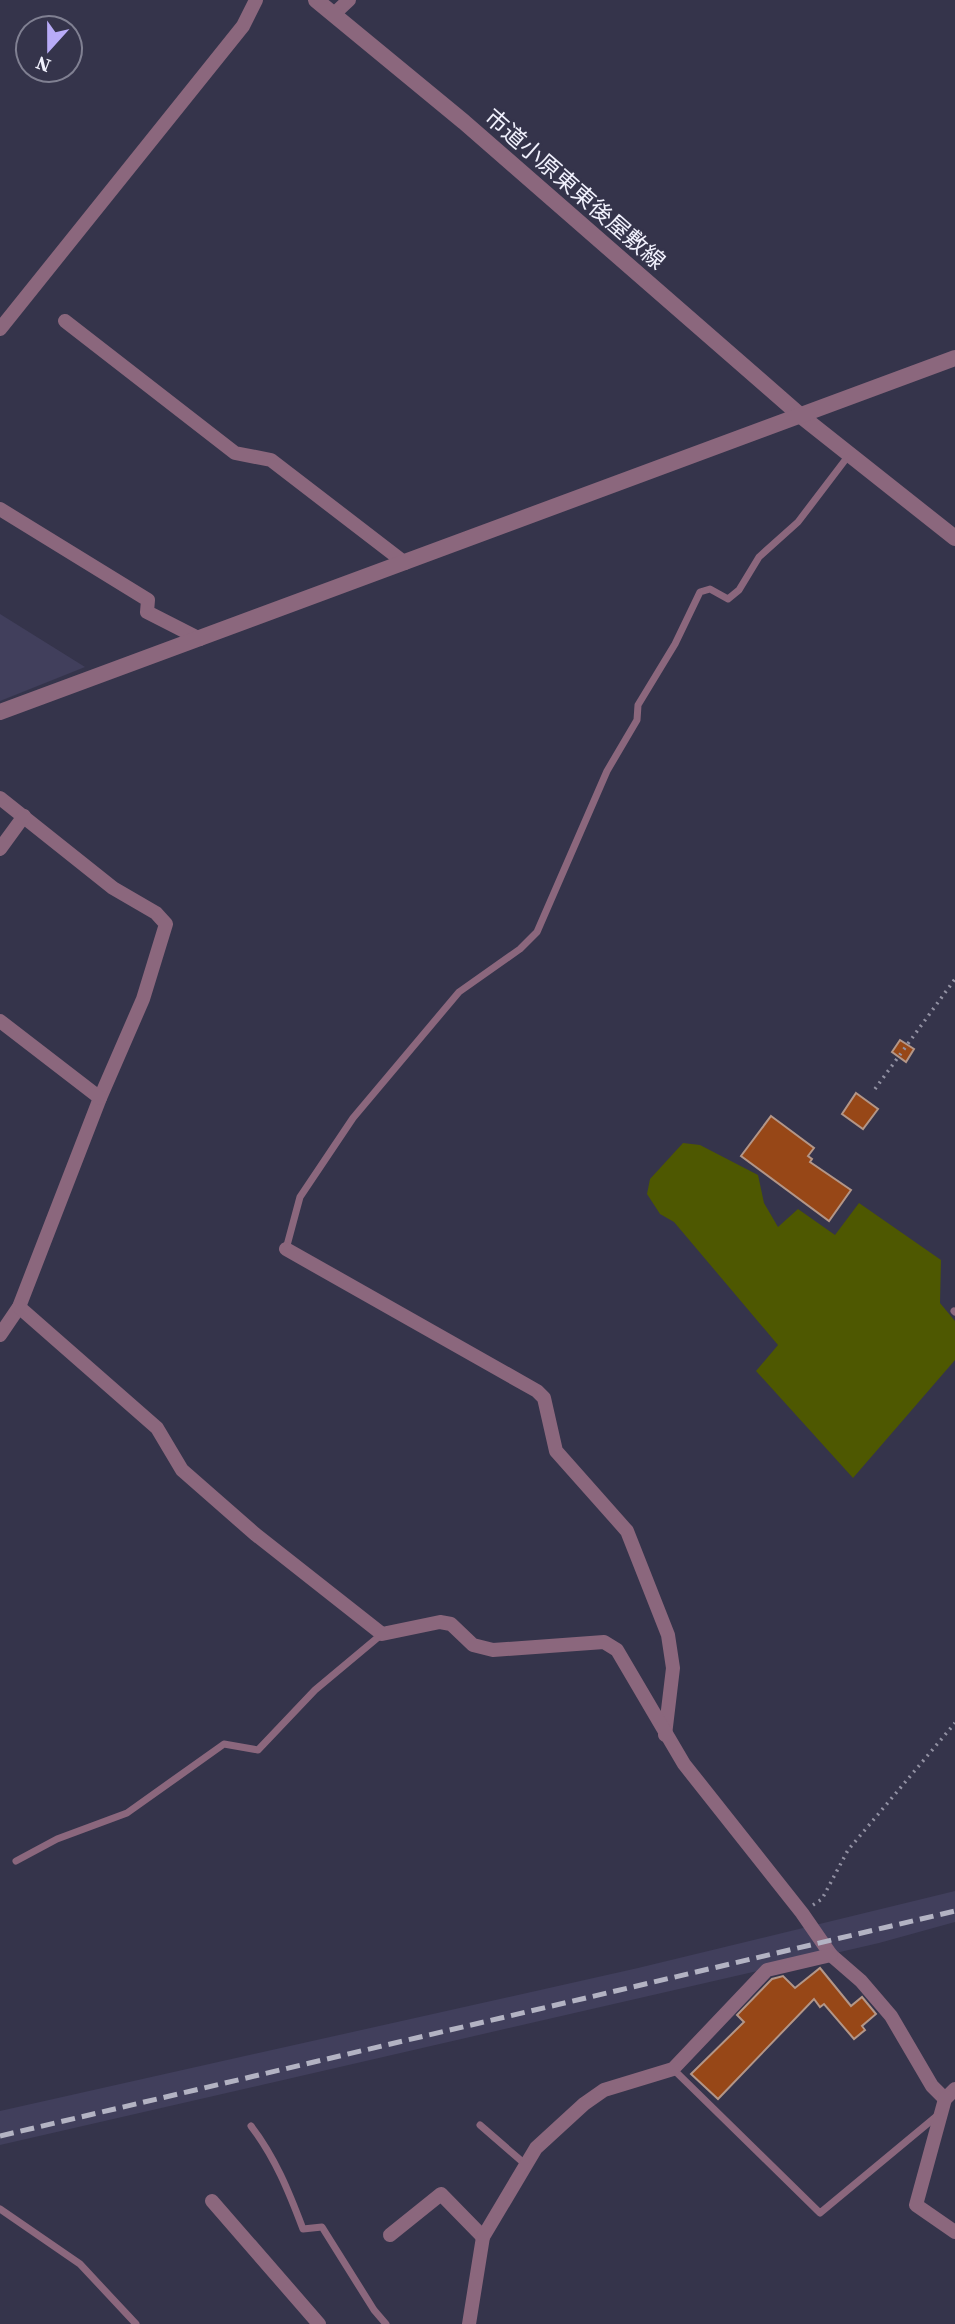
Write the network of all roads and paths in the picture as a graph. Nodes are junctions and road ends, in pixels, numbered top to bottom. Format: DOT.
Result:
graph roads {
  1 [pos="256,0"];
  2 [pos="316,0"];
  3 [pos="349,0"];
  4 [pos="334,14"];
  5 [pos="65,321"];
  6 [pos="0,329"];
  7 [pos="955,358"];
  8 [pos="801,416"];
  9 [pos="849,455"];
  10 [pos="0,509"];
  11 [pos="955,538"];
  12 [pos="405,563"];
  13 [pos="200,639"];
  14 [pos="0,712"];
  15 [pos="0,798"];
  16 [pos="24,816"];
  17 [pos="0,849"];
  18 [pos="955,979"];
  19 [pos="0,1021"];
  20 [pos="874,1089"];
  21 [pos="100,1098"];
  22 [pos="286,1249"];
  23 [pos="19,1307"];
  24 [pos="0,1335"];
  25 [pos="382,1634"];
  26 [pos="955,1723"];
  27 [pos="665,1736"];
  28 [pos="16,1861"];
  29 [pos="802,1913"];
  30 [pos="831,1955"];
  31 [pos="673,2069"];
  32 [pos="947,2100"];
  33 [pos="481,2125"];
  34 [pos="251,2126"];
  35 [pos="525,2164"];
  36 [pos="212,2201"];
  37 [pos="0,2209"];
  38 [pos="955,2232"];
  39 [pos="390,2235"];
  40 [pos="483,2237"];
  41 [pos="136,2324"];
  42 [pos="319,2324"];
  43 [pos="386,2324"];
  44 [pos="469,2324"];
  1 -- 6 [label="street"];
  2 -- 4 [label="street, 市道小原東東後屋敷線"];
  3 -- 4 [label="street"];
  4 -- 8 [label="street, 市道小原東東後屋敷線"];
  5 -- 12 [label="street"];
  7 -- 8 [label="street"];
  8 -- 9 [label="street, 市道小原東東後屋敷線"];
  8 -- 12 [label="street"];
  9 -- 11 [label="street, 市道小原東東後屋敷線"];
  9 -- 22 [label="lane"];
  10 -- 13 [label="street"];
  12 -- 13 [label="street"];
  13 -- 14 [label="street"];
  15 -- 16 [label="street"];
  16 -- 17 [label="street"];
  16 -- 21 [label="street"];
  18 -- 20 [label="path"];
  19 -- 21 [label="street"];
  21 -- 23 [label="street"];
  22 -- 27 [label="street"];
  23 -- 24 [label="street"];
  23 -- 25 [label="street"];
  25 -- 27 [label="street"];
  25 -- 28 [label="lane"];
  26 -- 29 [label="path"];
  27 -- 29 [label="street"];
  29 -- 30 [label="street"];
  30 -- 31 [label="street"];
  30 -- 32 [label="street"];
  31 -- 32 [label="lane"];
  31 -- 35 [label="street"];
  32 -- 38 [label="street"];
  33 -- 35 [label="lane"];
  34 -- 43 [label="lane"];
  35 -- 40 [label="street"];
  36 -- 42 [label="street"];
  37 -- 41 [label="lane"];
  39 -- 40 [label="street"];
  40 -- 44 [label="street"];
}
